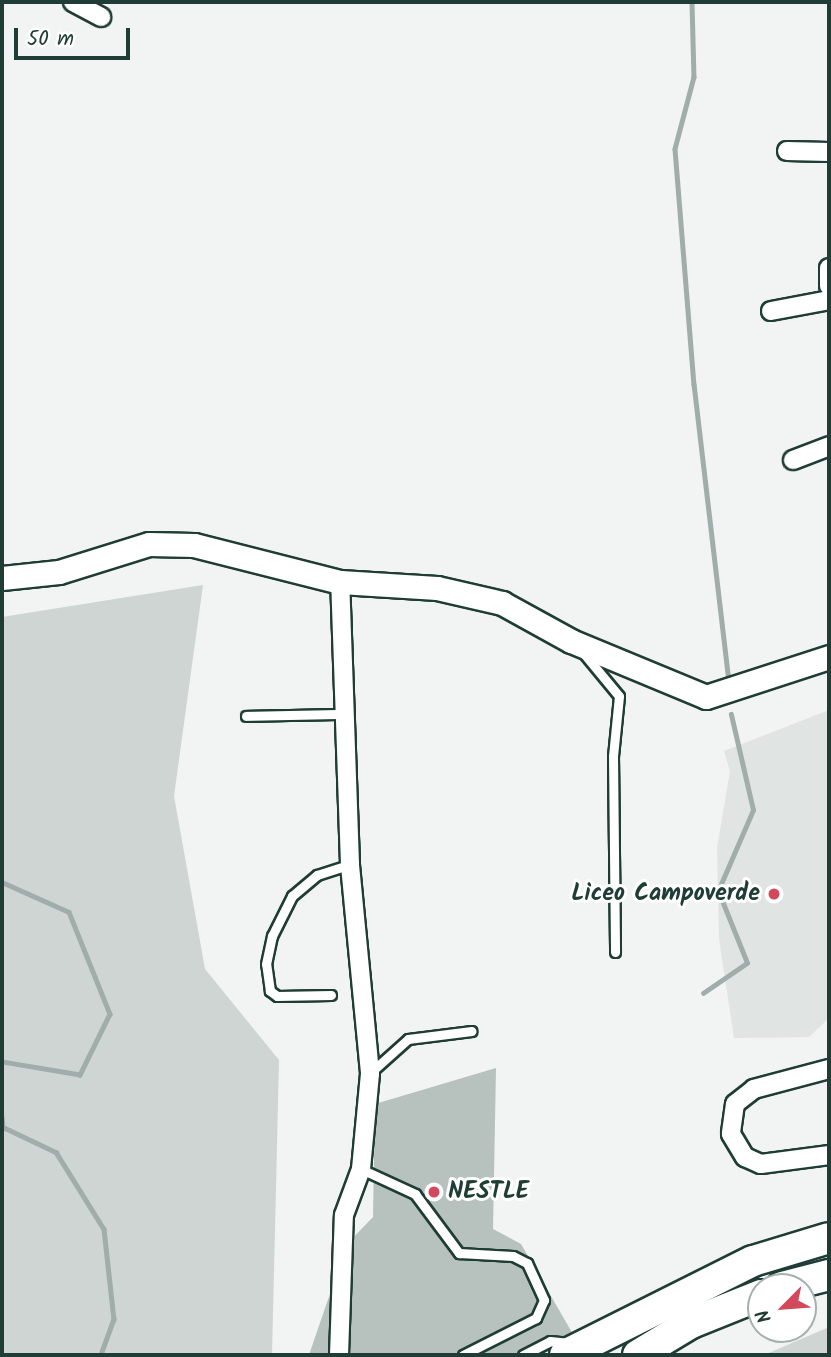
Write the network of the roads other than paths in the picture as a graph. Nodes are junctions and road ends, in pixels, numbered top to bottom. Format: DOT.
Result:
graph roads {
  1 [pos="73,2"];
  2 [pos="101,17"];
  3 [pos="787,152"];
  4 [pos="829,152"];
  5 [pos="829,268"];
  6 [pos="829,286"];
  7 [pos="829,300"];
  8 [pos="771,311"];
  9 [pos="829,446"];
  10 [pos="793,460"];
  11 [pos="2,578"];
  12 [pos="340,582"];
  13 [pos="571,641"];
  14 [pos="829,657"];
  15 [pos="345,714"];
  16 [pos="246,716"];
  17 [pos="350,864"];
  18 [pos="615,951"];
  19 [pos="331,995"];
  20 [pos="471,1031"];
  21 [pos="829,1069"];
  22 [pos="370,1073"];
  23 [pos="829,1155"];
  24 [pos="361,1169"];
  25 [pos="829,1238"];
  26 [pos="747,1301"];
  27 [pos="484,1351"];
  28 [pos="577,1352"];
  29 [pos="339,1355"];
  30 [pos="463,1355"];
  31 [pos="523,1355"];
  32 [pos="638,1355"];
  1 -- 2 [label="street"];
  3 -- 4 [label="street"];
  5 -- 6 [label="street"];
  7 -- 8 [label="street"];
  9 -- 10 [label="street"];
  11 -- 12 [label="street"];
  12 -- 13 [label="street"];
  12 -- 15 [label="street"];
  13 -- 14 [label="street"];
  13 -- 18 [label="lane"];
  15 -- 16 [label="lane"];
  15 -- 17 [label="street"];
  17 -- 19 [label="lane"];
  17 -- 22 [label="street"];
  20 -- 22 [label="lane"];
  21 -- 23 [label="street"];
  22 -- 24 [label="street"];
  24 -- 27 [label="lane"];
  24 -- 29 [label="street"];
  25 -- 28 [label="highway"];
  26 -- 32 [label="highway"];
  27 -- 30 [label="lane"];
  28 -- 31 [label="lane"];
}
